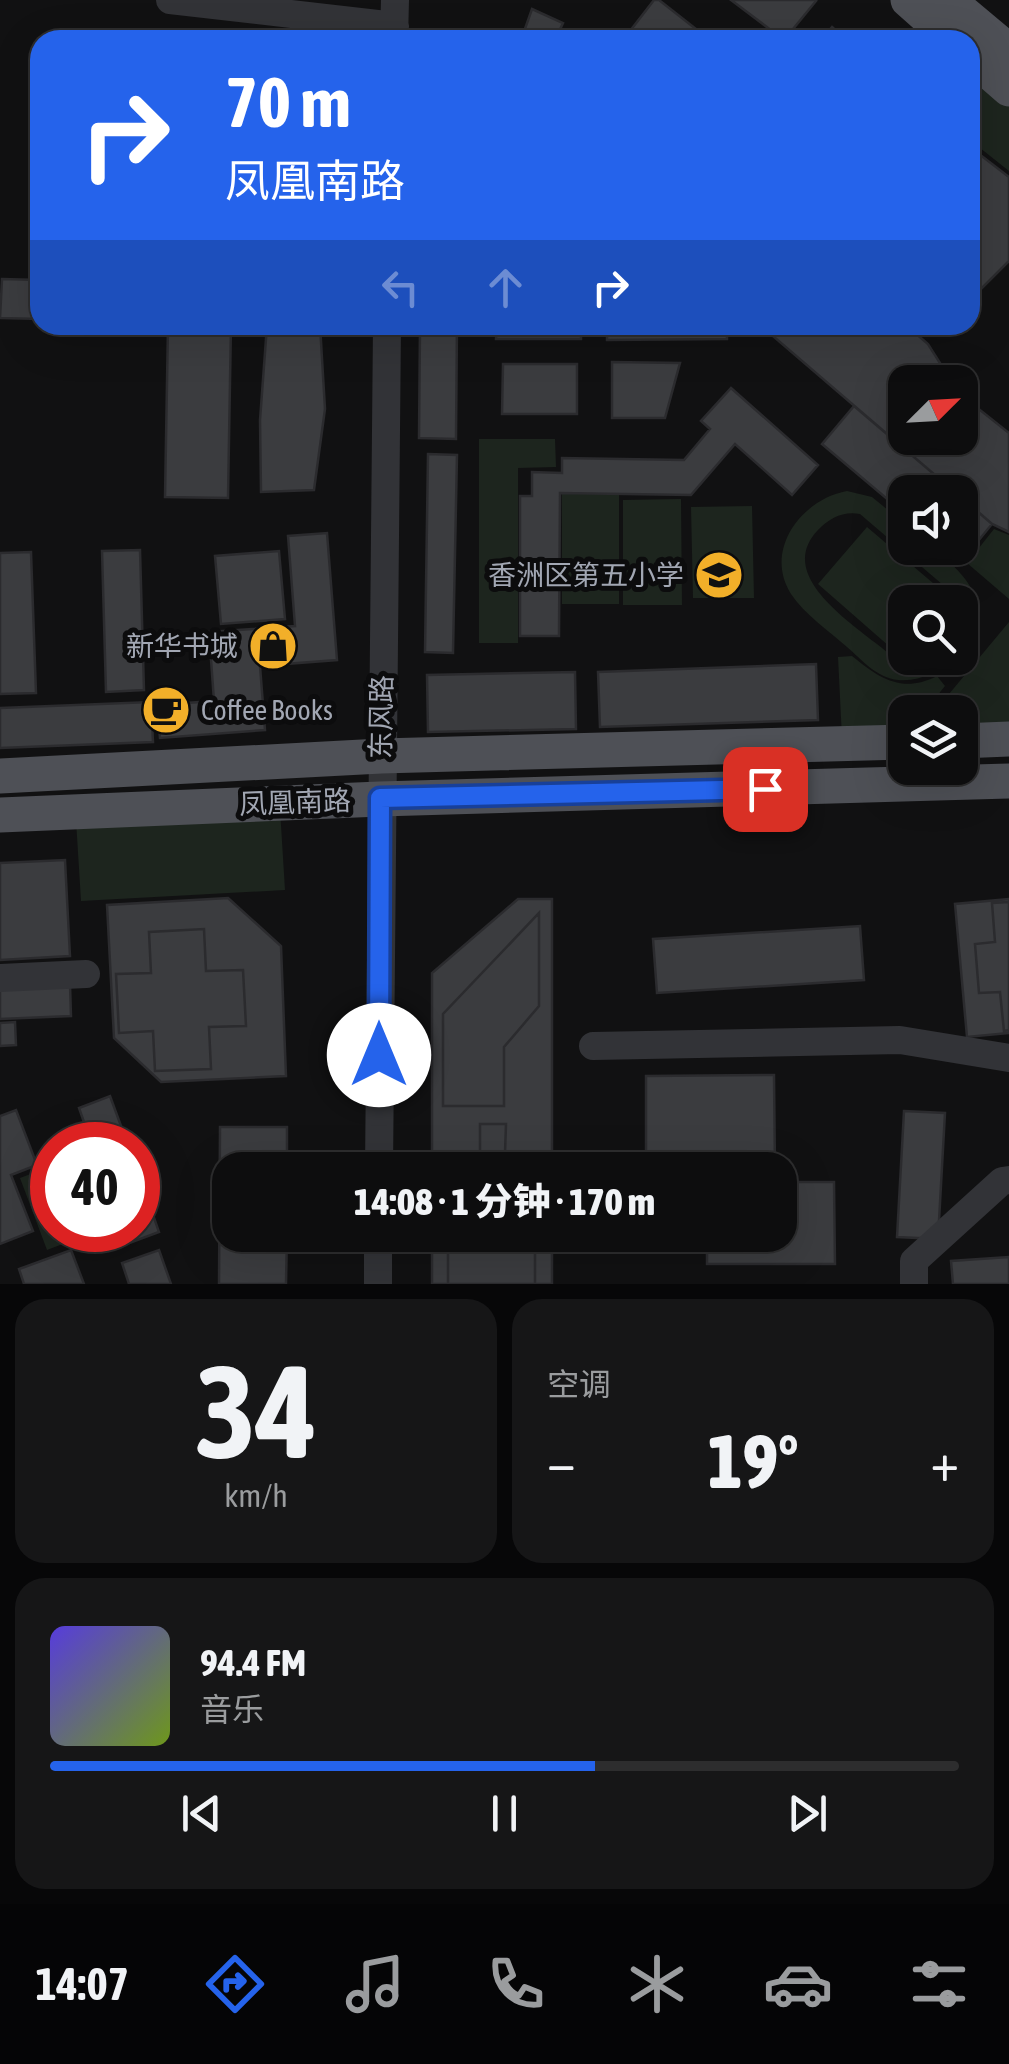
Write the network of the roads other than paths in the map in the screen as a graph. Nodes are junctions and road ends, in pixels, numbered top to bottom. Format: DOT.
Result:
graph roads {
  1 [pos="170,0"];
  2 [pos="908,0"];
  3 [pos="948,0"];
  4 [pos="395,22"];
  5 [pos="942,30"];
  6 [pos="1009,51"];
  7 [pos="980,64"];
  8 [pos="1009,89"];
  9 [pos="386,335"];
  10 [pos="1009,739"];
  11 [pos="978,740"];
  12 [pos="888,742"];
  13 [pos="381,756"];
  14 [pos="0,776"];
  15 [pos="1009,782"];
  16 [pos="380,798"];
  17 [pos="0,815"];
  18 [pos="86,974"];
  19 [pos="0,978"];
  20 [pos="594,1046"];
  21 [pos="1009,1058"];
  22 [pos="378,1152"];
  23 [pos="1009,1180"];
  24 [pos="378,1252"];
  25 [pos="378,1284"];
  26 [pos="914,1284"];
  1 -- 4 [label="street"];
  2 -- 5 [label="main road"];
  3 -- 6 [label="main road"];
  7 -- 8 [label="main road"];
  9 -- 13 [label="street, 东风路"];
  10 -- 11 [label="main road"];
  12 -- 13 [label="main road, 凤凰南路"];
  13 -- 14 [label="main road, 凤凰南路"];
  13 -- 16 [label="street, 东风路"];
  15 -- 16 [label="main road, 凤凰南路"];
  16 -- 17 [label="main road, 凤凰南路"];
  16 -- 22 [label="street, 东风路"];
  18 -- 19 [label="street"];
  20 -- 21 [label="street"];
  23 -- 26 [label="street"];
  24 -- 25 [label="street"];
}
